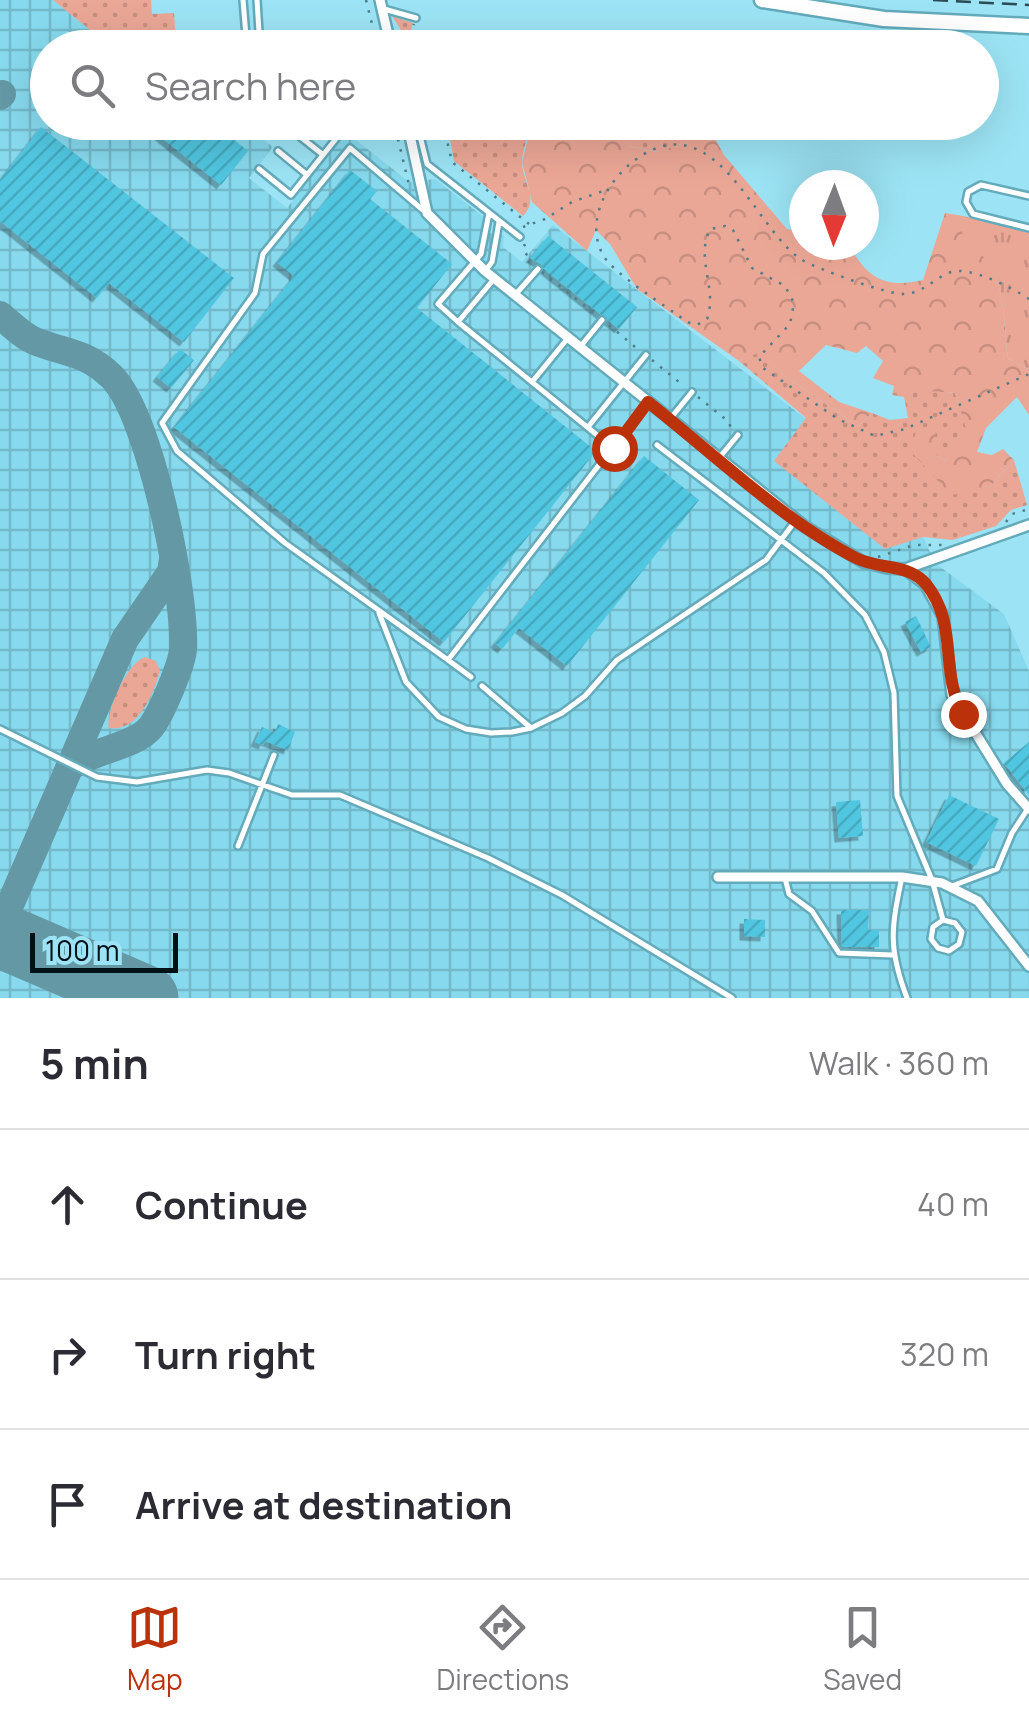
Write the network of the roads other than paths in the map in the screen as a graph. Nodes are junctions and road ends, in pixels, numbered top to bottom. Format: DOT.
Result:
graph roads {
  1 [pos="243,0"];
  2 [pos="257,0"];
  3 [pos="762,0"];
  4 [pos="380,4"];
  5 [pos="416,18"];
  6 [pos="386,26"];
  7 [pos="1029,26"];
  8 [pos="245,30"];
  9 [pos="259,30"];
  10 [pos="387,30"];
  11 [pos="389,30"];
  12 [pos="304,140"];
  13 [pos="333,140"];
  14 [pos="413,140"];
  15 [pos="417,140"];
  16 [pos="278,151"];
  17 [pos="322,154"];
  18 [pos="259,169"];
  19 [pos="306,174"];
  20 [pos="1029,196"];
  21 [pos="427,212"];
  22 [pos="489,213"];
  23 [pos="499,221"];
  24 [pos="1029,228"];
  25 [pos="518,235"];
  26 [pos="475,262"];
  27 [pos="538,269"];
  28 [pos="485,271"];
  29 [pos="494,279"];
  30 [pos="515,296"];
  31 [pos="602,320"];
  32 [pos="458,322"];
  33 [pos="568,338"];
  34 [pos="580,347"];
  35 [pos="646,356"];
  36 [pos="532,382"];
  37 [pos="624,382"];
  38 [pos="692,392"];
  39 [pos="648,402"];
  40 [pos="670,419"];
  41 [pos="588,427"];
  42 [pos="736,438"];
  43 [pos="656,445"];
  44 [pos="614,448"];
  45 [pos="719,458"];
  46 [pos="796,520"];
  47 [pos="1029,525"];
  48 [pos="782,542"];
  49 [pos="905,569"];
  50 [pos="378,610"];
  51 [pos="448,660"];
  52 [pos="471,677"];
  53 [pos="482,686"];
  54 [pos="531,728"];
  55 [pos="0,729"];
  56 [pos="274,755"];
  57 [pos="263,785"];
  58 [pos="1029,809"];
  59 [pos="238,846"];
  60 [pos="718,877"];
  61 [pos="785,878"];
  62 [pos="902,878"];
  63 [pos="932,880"];
  64 [pos="952,886"];
  65 [pos="943,920"];
  66 [pos="893,954"];
  67 [pos="1029,966"];
  68 [pos="732,998"];
  69 [pos="907,998"];
  1 -- 8 [label="lane"];
  2 -- 9 [label="lane"];
  3 -- 7 [label="main road"];
  4 -- 5 [label="lane"];
  4 -- 6 [label="street"];
  6 -- 10 [label="street"];
  6 -- 11 [label="lane"];
  12 -- 17 [label="lane"];
  13 -- 17 [label="lane"];
  14 -- 21 [label="street"];
  15 -- 22 [label="lane"];
  16 -- 19 [label="lane"];
  17 -- 19 [label="lane"];
  18 -- 19 [label="lane"];
  20 -- 24 [label="lane"];
  21 -- 26 [label="street"];
  21 -- 50 [label="lane"];
  22 -- 23 [label="lane"];
  22 -- 26 [label="lane"];
  23 -- 25 [label="lane"];
  23 -- 28 [label="lane"];
  26 -- 28 [label="street"];
  26 -- 32 [label="lane"];
  27 -- 30 [label="lane"];
  28 -- 29 [label="street"];
  29 -- 30 [label="street"];
  29 -- 32 [label="lane"];
  30 -- 33 [label="street"];
  31 -- 34 [label="lane"];
  32 -- 36 [label="lane"];
  33 -- 34 [label="street"];
  33 -- 36 [label="lane"];
  34 -- 37 [label="street"];
  35 -- 37 [label="lane"];
  36 -- 41 [label="lane"];
  37 -- 39 [label="street"];
  37 -- 41 [label="lane"];
  38 -- 40 [label="lane"];
  39 -- 40 [label="street"];
  39 -- 44 [label="lane"];
  40 -- 45 [label="street"];
  41 -- 44 [label="lane"];
  42 -- 45 [label="lane"];
  43 -- 48 [label="lane"];
  44 -- 51 [label="lane"];
  45 -- 46 [label="street"];
  46 -- 48 [label="lane"];
  46 -- 49 [label="street"];
  47 -- 49 [label="street"];
  48 -- 54 [label="lane"];
  48 -- 63 [label="lane"];
  49 -- 58 [label="street"];
  50 -- 51 [label="lane"];
  50 -- 54 [label="lane"];
  51 -- 52 [label="lane"];
  53 -- 54 [label="lane"];
  55 -- 57 [label="lane"];
  56 -- 57 [label="lane"];
  57 -- 59 [label="lane"];
  57 -- 68 [label="lane"];
  58 -- 64 [label="lane"];
  60 -- 61 [label="street"];
  61 -- 62 [label="street"];
  61 -- 66 [label="lane"];
  62 -- 63 [label="street"];
  62 -- 66 [label="lane"];
  63 -- 64 [label="street"];
  63 -- 65 [label="lane"];
  64 -- 67 [label="street"];
  65 -- 65 [label="lane"];
  66 -- 69 [label="lane"];
}
